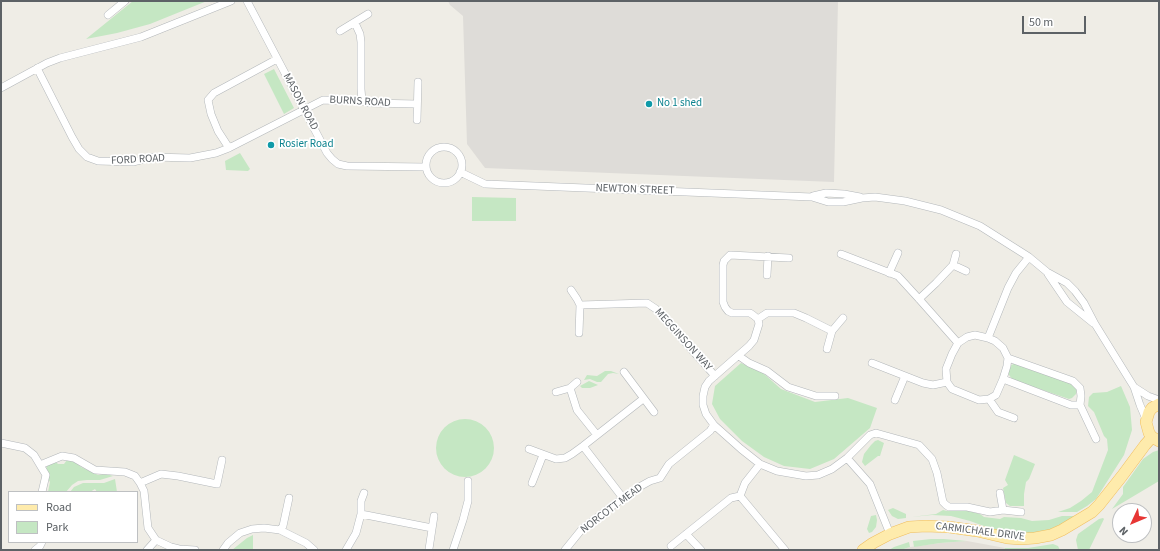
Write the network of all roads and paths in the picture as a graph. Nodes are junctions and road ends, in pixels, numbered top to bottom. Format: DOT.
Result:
graph roads {
  1 [pos="125,1"];
  2 [pos="231,1"];
  3 [pos="247,1"];
  4 [pos="368,14"];
  5 [pos="108,15"];
  6 [pos="355,23"];
  7 [pos="340,31"];
  8 [pos="278,59"];
  9 [pos="37,68"];
  10 [pos="418,82"];
  11 [pos="1,88"];
  12 [pos="362,101"];
  13 [pos="417,104"];
  14 [pos="305,109"];
  15 [pos="417,120"];
  16 [pos="229,148"];
  17 [pos="426,167"];
  18 [pos="460,172"];
  19 [pos="898,253"];
  20 [pos="841,254"];
  21 [pos="956,254"];
  22 [pos="768,256"];
  23 [pos="1029,257"];
  24 [pos="789,258"];
  25 [pos="953,265"];
  26 [pos="966,271"];
  27 [pos="1046,272"];
  28 [pos="889,273"];
  29 [pos="767,275"];
  30 [pos="571,290"];
  31 [pos="919,299"];
  32 [pos="580,305"];
  33 [pos="843,318"];
  34 [pos="758,319"];
  35 [pos="1095,324"];
  36 [pos="832,331"];
  37 [pos="579,333"];
  38 [pos="988,338"];
  39 [pos="958,343"];
  40 [pos="827,349"];
  41 [pos="739,356"];
  42 [pos="1008,358"];
  43 [pos="872,363"];
  44 [pos="624,372"];
  45 [pos="715,376"];
  46 [pos="905,376"];
  47 [pos="1003,379"];
  48 [pos="577,382"];
  49 [pos="947,382"];
  50 [pos="1134,387"];
  51 [pos="570,388"];
  52 [pos="556,392"];
  53 [pos="835,396"];
  54 [pos="643,399"];
  55 [pos="989,399"];
  56 [pos="895,400"];
  57 [pos="1159,400"];
  58 [pos="1159,404"];
  59 [pos="1080,405"];
  60 [pos="654,412"];
  61 [pos="1014,418"];
  62 [pos="1146,419"];
  63 [pos="714,425"];
  64 [pos="597,435"];
  65 [pos="1096,439"];
  66 [pos="1156,439"];
  67 [pos="1,443"];
  68 [pos="583,446"];
  69 [pos="529,450"];
  70 [pos="543,455"];
  71 [pos="847,458"];
  72 [pos="222,460"];
  73 [pos="760,464"];
  74 [pos="40,465"];
  75 [pos="468,481"];
  76 [pos="532,482"];
  77 [pos="140,483"];
  78 [pos="42,491"];
  79 [pos="364,492"];
  80 [pos="1000,493"];
  81 [pos="740,496"];
  82 [pos="289,498"];
  83 [pos="623,498"];
  84 [pos="1003,510"];
  85 [pos="1021,512"];
  86 [pos="361,514"];
  87 [pos="434,516"];
  88 [pos="432,528"];
  89 [pos="280,530"];
  90 [pos="686,534"];
  91 [pos="890,534"];
  92 [pos="156,540"];
  93 [pos="671,546"];
  94 [pos="429,549"];
  95 [pos="147,550"];
  96 [pos="195,550"];
  97 [pos="223,550"];
  98 [pos="314,550"];
  99 [pos="346,550"];
  100 [pos="453,550"];
  101 [pos="565,550"];
  102 [pos="701,550"];
  103 [pos="785,550"];
  104 [pos="863,550"];
  1 -- 5 [label="street"];
  2 -- 9 [label="street"];
  3 -- 8 [label="street, MASON ROAD"];
  4 -- 6 [label="street"];
  6 -- 7 [label="street"];
  6 -- 12 [label="street"];
  8 -- 14 [label="street, MASON ROAD"];
  8 -- 16 [label="street"];
  9 -- 11 [label="street"];
  9 -- 16 [label="street, FORD ROAD"];
  10 -- 13 [label="street"];
  12 -- 13 [label="street, BURNS ROAD"];
  12 -- 14 [label="street, BURNS ROAD"];
  13 -- 15 [label="street"];
  14 -- 16 [label="street, FORD ROAD"];
  14 -- 17 [label="street, MASON ROAD"];
  17 -- 18 [label="street"];
  17 -- 18 [label="street"];
  18 -- 23 [label="street, NEWTON STREET"];
  19 -- 28 [label="street"];
  20 -- 28 [label="street"];
  21 -- 25 [label="street"];
  22 -- 24 [label="street"];
  22 -- 29 [label="street"];
  22 -- 34 [label="street"];
  23 -- 27 [label="street, NEWTON STREET"];
  23 -- 38 [label="street"];
  25 -- 26 [label="street"];
  25 -- 31 [label="street"];
  27 -- 35 [label="street, NEWTON STREET"];
  27 -- 35 [label="street, NEWTON STREET"];
  28 -- 31 [label="street"];
  30 -- 32 [label="street"];
  31 -- 39 [label="street"];
  32 -- 37 [label="street"];
  32 -- 45 [label="street, MEGGINSON WAY"];
  33 -- 36 [label="street"];
  34 -- 36 [label="street"];
  34 -- 41 [label="street"];
  35 -- 50 [label="street, NEWTON STREET"];
  36 -- 40 [label="street"];
  38 -- 39 [label="street"];
  38 -- 42 [label="street"];
  39 -- 49 [label="street"];
  41 -- 45 [label="street"];
  41 -- 53 [label="street"];
  42 -- 47 [label="street"];
  42 -- 59 [label="street"];
  43 -- 46 [label="street"];
  44 -- 54 [label="street"];
  45 -- 63 [label="street"];
  46 -- 49 [label="street"];
  46 -- 56 [label="street"];
  47 -- 55 [label="street"];
  47 -- 59 [label="street"];
  48 -- 51 [label="street"];
  49 -- 55 [label="street"];
  50 -- 57 [label="street"];
  50 -- 62 [label="street"];
  51 -- 52 [label="street"];
  51 -- 64 [label="street"];
  54 -- 60 [label="street"];
  54 -- 64 [label="street"];
  55 -- 61 [label="street"];
  58 -- 62 [label="main road"];
  59 -- 65 [label="street"];
  62 -- 66 [label="main road"];
  63 -- 73 [label="street"];
  63 -- 83 [label="street, NORCOTT MEAD"];
  64 -- 68 [label="street"];
  66 -- 91 [label="main road, CARMICHAEL DRIVE"];
  67 -- 74 [label="street"];
  68 -- 70 [label="street"];
  68 -- 83 [label="street"];
  69 -- 70 [label="street"];
  70 -- 76 [label="street"];
  71 -- 73 [label="street"];
  71 -- 84 [label="street"];
  71 -- 91 [label="street"];
  72 -- 77 [label="street"];
  73 -- 81 [label="street"];
  74 -- 77 [label="street"];
  74 -- 78 [label="street"];
  75 -- 100 [label="street"];
  77 -- 92 [label="street"];
  79 -- 86 [label="street"];
  80 -- 84 [label="street"];
  81 -- 90 [label="street"];
  81 -- 103 [label="street"];
  82 -- 89 [label="street"];
  83 -- 101 [label="street, NORCOTT MEAD"];
  84 -- 85 [label="street"];
  86 -- 88 [label="street"];
  86 -- 99 [label="street"];
  87 -- 88 [label="street"];
  88 -- 94 [label="street"];
  89 -- 97 [label="street"];
  89 -- 98 [label="street"];
  90 -- 93 [label="street"];
  90 -- 102 [label="street"];
  91 -- 104 [label="main road, CARMICHAEL DRIVE"];
  92 -- 95 [label="street"];
  92 -- 96 [label="street"];
}
